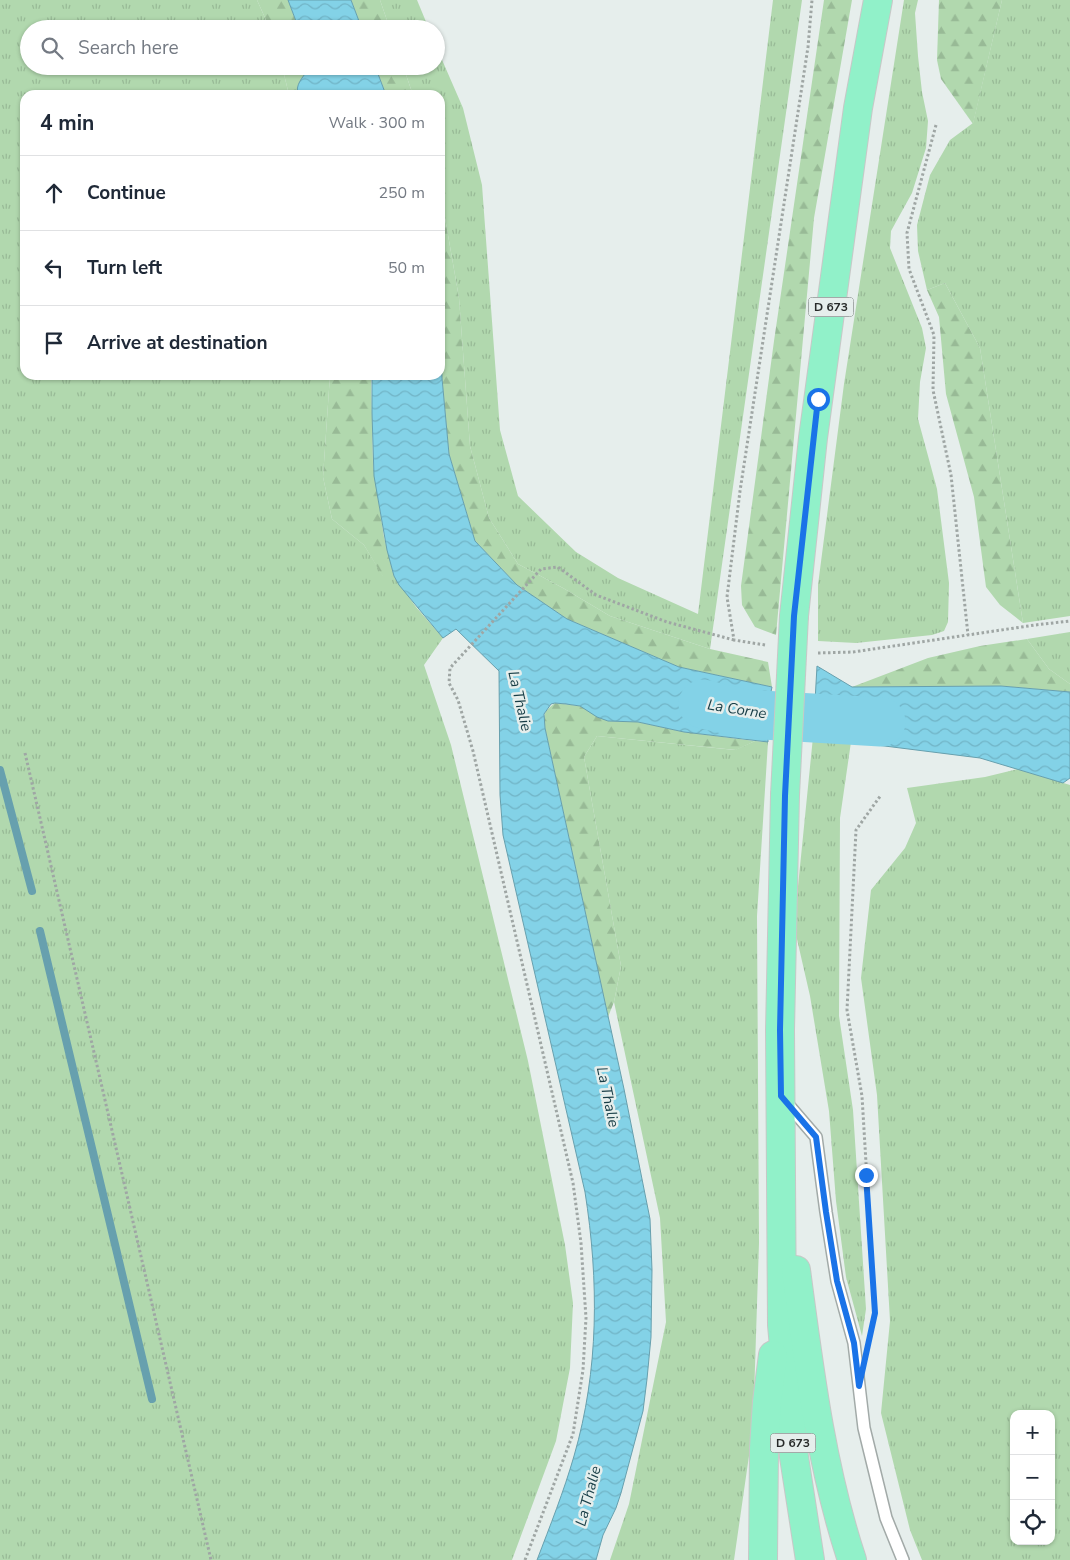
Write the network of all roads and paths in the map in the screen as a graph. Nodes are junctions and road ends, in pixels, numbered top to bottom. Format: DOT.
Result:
graph roads {
  1 [pos="812,0"];
  2 [pos="878,0"];
  3 [pos="936,125"];
  4 [pos="1070,621"];
  5 [pos="968,635"];
  6 [pos="734,640"];
  7 [pos="771,646"];
  8 [pos="817,653"];
  9 [pos="25,753"];
  10 [pos="881,795"];
  11 [pos="781,1096"];
  12 [pos="781,1154"];
  13 [pos="782,1325"];
  14 [pos="871,1331"];
  15 [pos="211,1560"];
  16 [pos="525,1560"];
  17 [pos="763,1560"];
  18 [pos="810,1560"];
  19 [pos="852,1560"];
  20 [pos="904,1560"];
  1 -- 6 [label="path"];
  2 -- 11 [label="main road, D 673, bridge"];
  3 -- 5 [label="path"];
  4 -- 5 [label="path"];
  5 -- 8 [label="path"];
  6 -- 7 [label="path"];
  6 -- 16 [label="path"];
  9 -- 15 [label="path"];
  10 -- 14 [label="path"];
  11 -- 12 [label="main road, D 673"];
  11 -- 20 [label="lane"];
  12 -- 13 [label="main road, D 673"];
  12 -- 19 [label="main road"];
  13 -- 17 [label="main road"];
  13 -- 18 [label="main road, D 673"];
}
